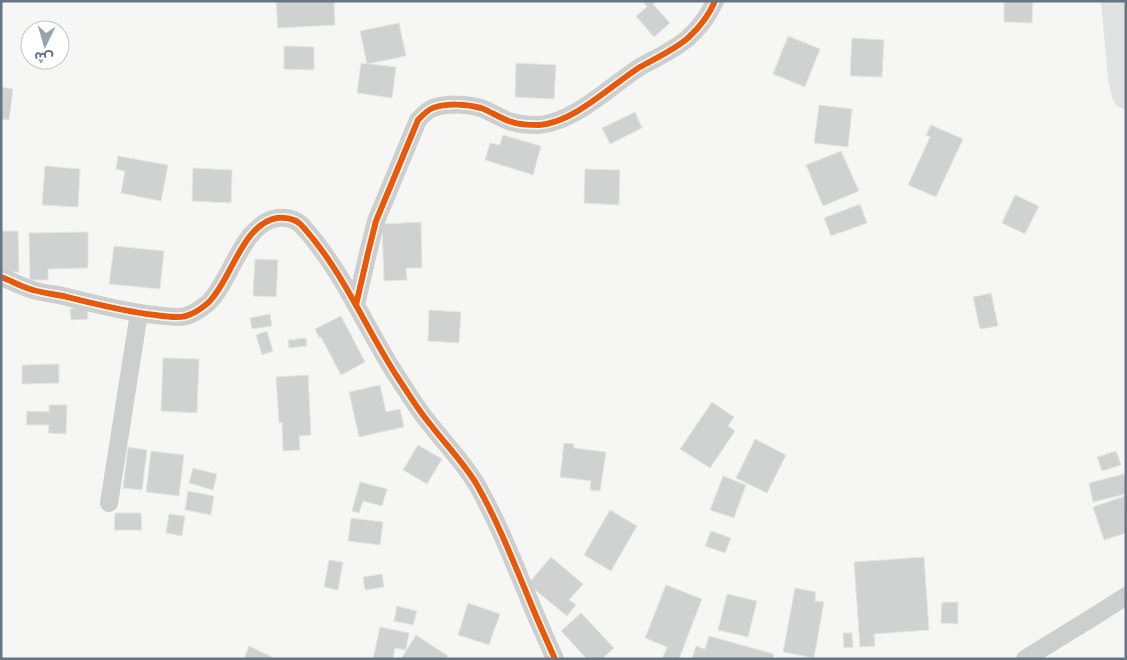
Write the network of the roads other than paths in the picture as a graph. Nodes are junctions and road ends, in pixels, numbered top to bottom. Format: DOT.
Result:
graph roads {
  1 [pos="715,1"];
  2 [pos="1115,1"];
  3 [pos="1126,95"];
  4 [pos="1,277"];
  5 [pos="356,305"];
  6 [pos="140,313"];
  7 [pos="109,503"];
  8 [pos="1126,596"];
  9 [pos="555,659"];
  10 [pos="1025,659"];
  1 -- 5 [label="street"];
  2 -- 3 [label="main road"];
  4 -- 6 [label="street"];
  5 -- 6 [label="street"];
  5 -- 9 [label="street"];
  6 -- 7 [label="street"];
  8 -- 10 [label="street"];
}
